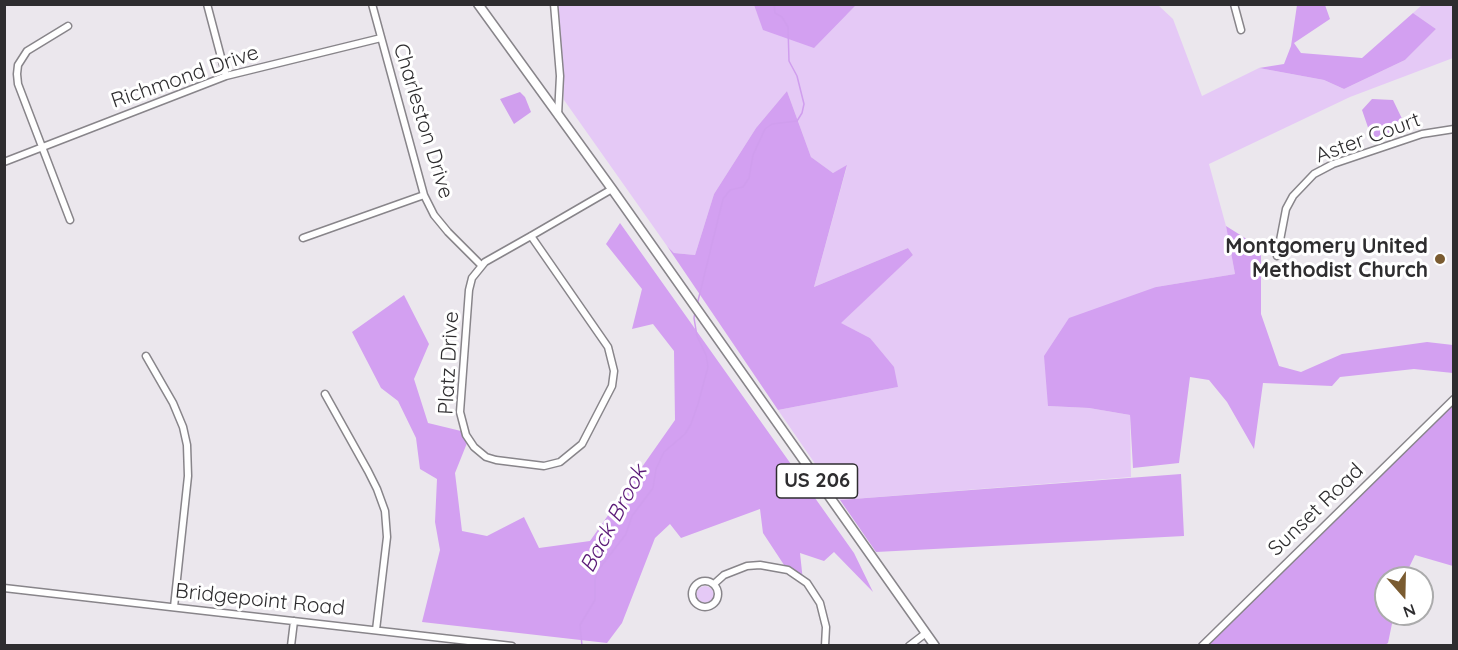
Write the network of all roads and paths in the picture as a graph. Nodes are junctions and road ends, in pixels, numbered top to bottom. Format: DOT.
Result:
graph roads {
  1 [pos="207,4"];
  2 [pos="372,4"];
  3 [pos="478,4"];
  4 [pos="554,4"];
  5 [pos="1234,4"];
  6 [pos="68,26"];
  7 [pos="1240,30"];
  8 [pos="381,38"];
  9 [pos="226,76"];
  10 [pos="558,116"];
  11 [pos="1454,129"];
  12 [pos="42,147"];
  13 [pos="4,162"];
  14 [pos="612,189"];
  15 [pos="424,195"];
  16 [pos="70,220"];
  17 [pos="531,236"];
  18 [pos="303,238"];
  19 [pos="1277,256"];
  20 [pos="481,265"];
  21 [pos="146,356"];
  22 [pos="325,394"];
  23 [pos="1454,399"];
  24 [pos="714,584"];
  25 [pos="4,588"];
  26 [pos="174,607"];
  27 [pos="294,621"];
  28 [pos="376,630"];
  29 [pos="926,633"];
  30 [pos="291,645"];
  31 [pos="512,645"];
  32 [pos="825,645"];
  33 [pos="909,645"];
  34 [pos="935,645"];
  35 [pos="1202,645"];
  1 -- 9 [label="street"];
  2 -- 8 [label="street, Charleston Drive"];
  3 -- 10 [label="highway, US 206"];
  4 -- 10 [label="street"];
  5 -- 7 [label="street"];
  6 -- 12 [label="street"];
  8 -- 9 [label="street, Richmond Drive"];
  8 -- 15 [label="street, Charleston Drive"];
  9 -- 12 [label="street, Richmond Drive"];
  10 -- 14 [label="highway, US 206"];
  11 -- 19 [label="street, Aster Court"];
  12 -- 13 [label="street, Richmond Drive"];
  12 -- 16 [label="street"];
  14 -- 17 [label="street"];
  14 -- 29 [label="highway, US 206"];
  15 -- 18 [label="street"];
  15 -- 20 [label="street, Charleston Drive"];
  17 -- 20 [label="street"];
  17 -- 20 [label="street, Platz Drive"];
  21 -- 26 [label="street"];
  22 -- 28 [label="street"];
  23 -- 35 [label="street, Sunset Road"];
  24 -- 24 [label="street"];
  24 -- 32 [label="street"];
  25 -- 26 [label="street, Bridgepoint Road"];
  26 -- 27 [label="street, Bridgepoint Road"];
  27 -- 28 [label="street, Bridgepoint Road"];
  27 -- 30 [label="street"];
  28 -- 31 [label="street, Bridgepoint Road"];
  29 -- 33 [label="street"];
  29 -- 34 [label="highway, US 206"];
}
